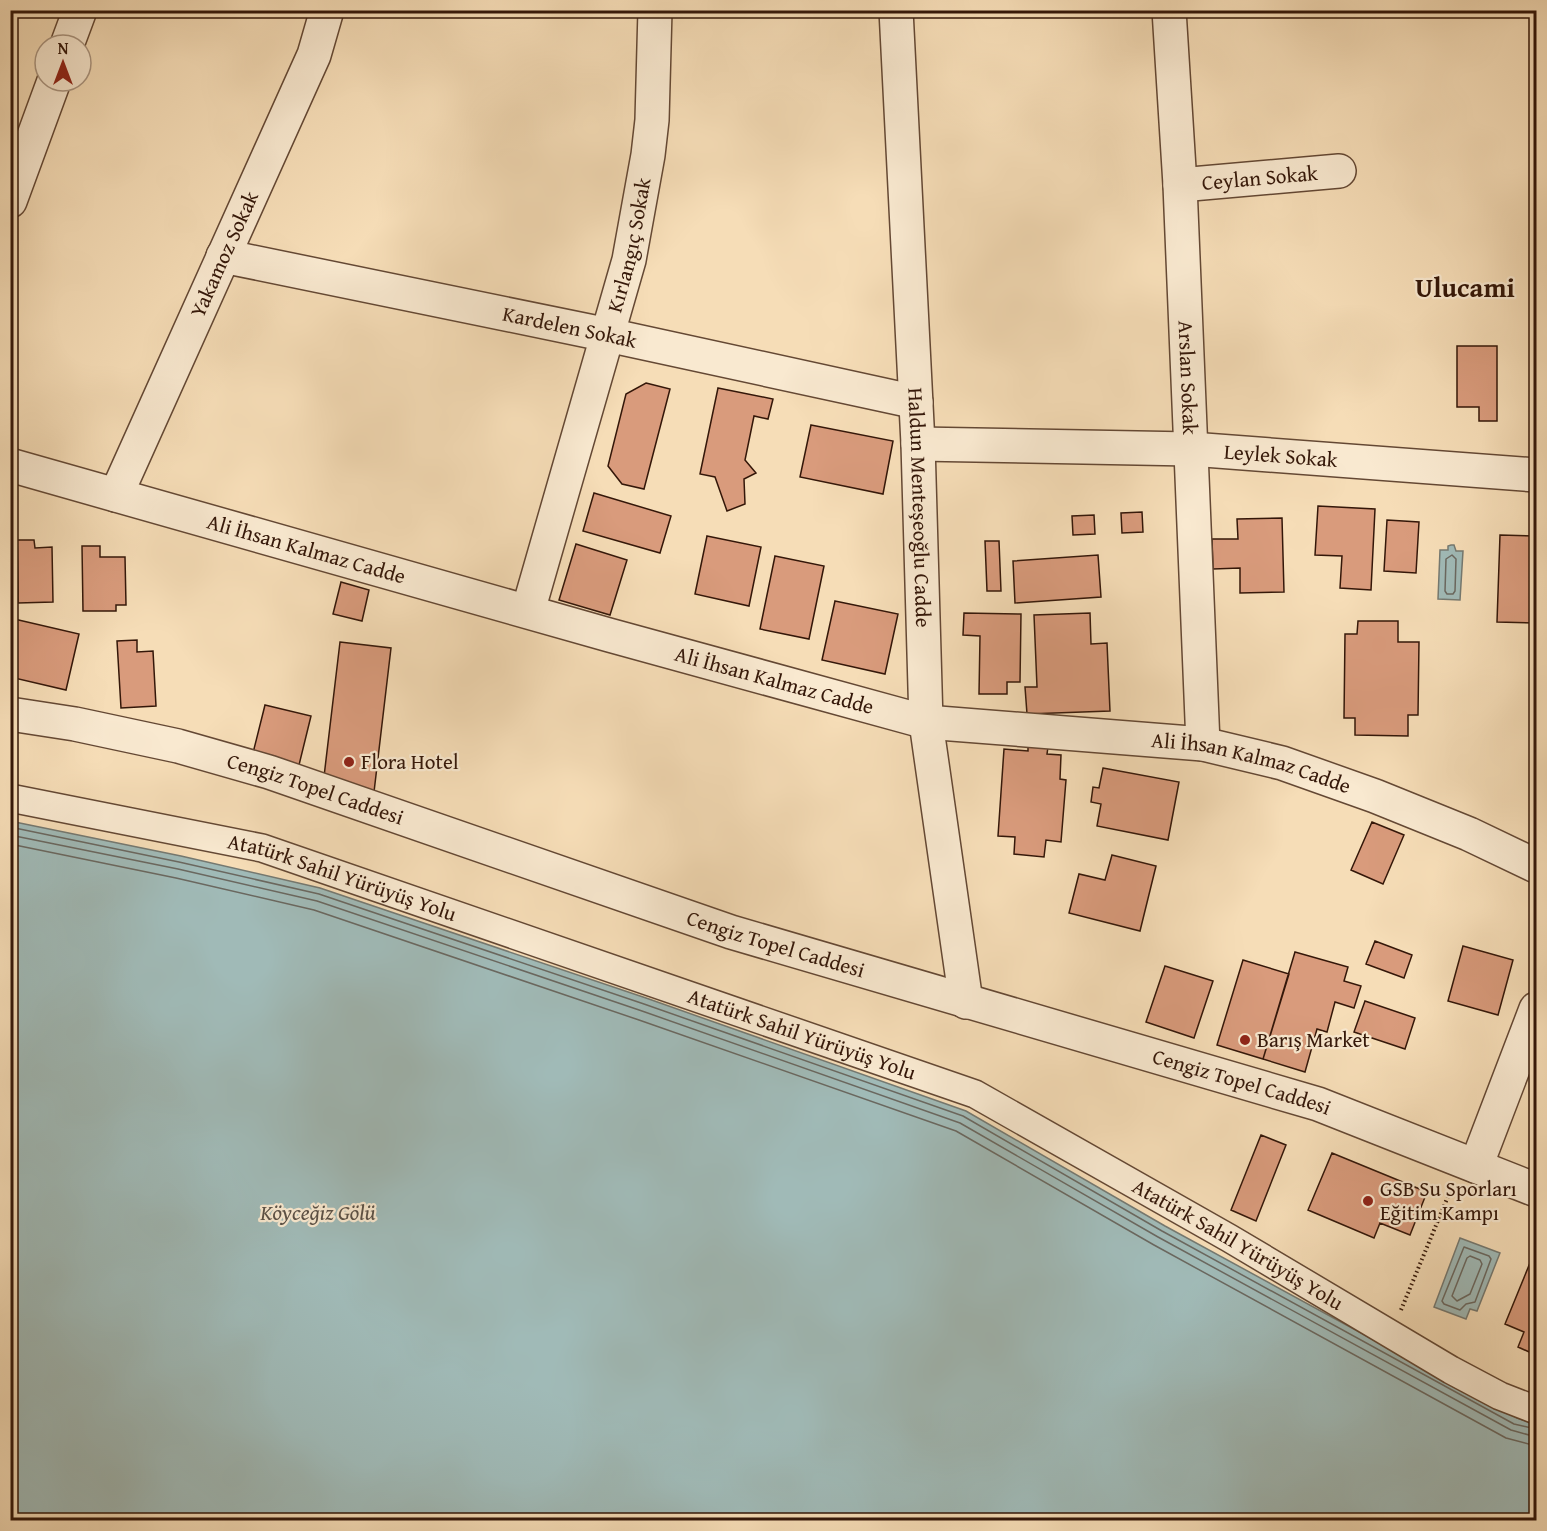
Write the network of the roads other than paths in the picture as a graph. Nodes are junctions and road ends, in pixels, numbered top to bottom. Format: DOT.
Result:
graph roads {
  1 [pos="80,10"];
  2 [pos="327,10"];
  3 [pos="655,10"];
  4 [pos="896,10"];
  5 [pos="1169,10"];
  6 [pos="71,33"];
  7 [pos="48,93"];
  8 [pos="19,153"];
  9 [pos="1339,171"];
  10 [pos="1180,185"];
  11 [pos="10,201"];
  12 [pos="224,256"];
  13 [pos="608,335"];
  14 [pos="916,402"];
  15 [pos="918,444"];
  16 [pos="1191,449"];
  17 [pos="10,465"];
  18 [pos="1536,475"];
  19 [pos="116,495"];
  20 [pos="528,611"];
  21 [pos="10,714"];
  22 [pos="926,722"];
  23 [pos="1203,744"];
  24 [pos="10,798"];
  25 [pos="1536,866"];
  26 [pos="966,1002"];
  27 [pos="1536,1009"];
  28 [pos="1469,1163"];
  29 [pos="1536,1190"];
  30 [pos="1536,1410"];
  1 -- 6 [label="street"];
  2 -- 12 [label="street, Yakamoz Sokak"];
  3 -- 13 [label="street, Kırlangıç Sokak"];
  4 -- 14 [label="street, Haldun Menteşeoğlu Cadde"];
  5 -- 10 [label="street, Arslan Sokak"];
  7 -- 8 [label="street"];
  8 -- 11 [label="street"];
  9 -- 10 [label="street, Ceylan Sokak"];
  10 -- 16 [label="street, Arslan Sokak"];
  12 -- 13 [label="street, Kardelen Sokak"];
  12 -- 19 [label="street, Yakamoz Sokak"];
  13 -- 14 [label="street, Kardelen Sokak"];
  13 -- 20 [label="street, Kırlangıç Sokak"];
  14 -- 15 [label="street, Haldun Menteşeoğlu Cadde"];
  15 -- 16 [label="street, Leylek Sokak"];
  15 -- 22 [label="street, Haldun Menteşeoğlu Cadde"];
  16 -- 18 [label="street, Leylek Sokak"];
  16 -- 23 [label="street, Arslan Sokak"];
  17 -- 19 [label="street, Ali İhsan Kalmaz Cadde"];
  19 -- 20 [label="street, Ali İhsan Kalmaz Cadde"];
  20 -- 22 [label="street, Ali İhsan Kalmaz Cadde"];
  21 -- 26 [label="street, Cengiz Topel Caddesi"];
  22 -- 23 [label="street, Ali İhsan Kalmaz Cadde"];
  22 -- 26 [label="street, Haldun Menteşeoğlu Cadde"];
  23 -- 25 [label="street, Ali İhsan Kalmaz Cadde"];
  24 -- 30 [label="street, Atatürk Sahil Yürüyüş Yolu"];
  26 -- 28 [label="street, Cengiz Topel Caddesi"];
  27 -- 28 [label="street"];
  28 -- 29 [label="street, Cengiz Topel Caddesi"];
}
